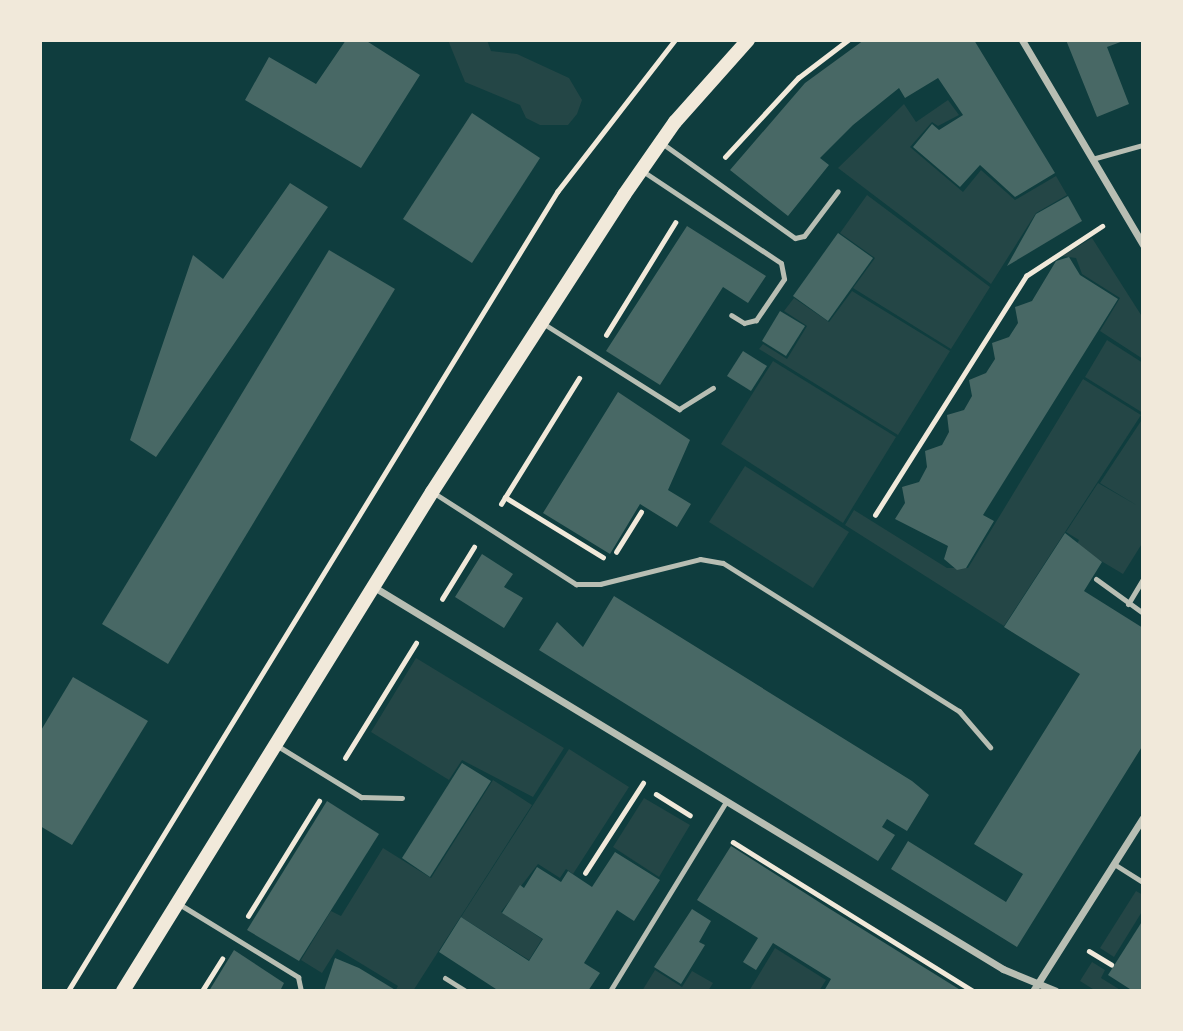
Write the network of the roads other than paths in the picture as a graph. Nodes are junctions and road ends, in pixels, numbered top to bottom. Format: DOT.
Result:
graph roads {
  1 [pos="748,40"];
  2 [pos="1022,40"];
  3 [pos="661,142"];
  4 [pos="1143,145"];
  5 [pos="1092,159"];
  6 [pos="641,170"];
  7 [pos="838,191"];
  8 [pos="1143,246"];
  9 [pos="731,315"];
  10 [pos="541,322"];
  11 [pos="713,388"];
  12 [pos="432,492"];
  13 [pos="1096,579"];
  14 [pos="1143,579"];
  15 [pos="373,587"];
  16 [pos="1128,604"];
  17 [pos="1143,613"];
  18 [pos="275,745"];
  19 [pos="990,747"];
  20 [pos="402,798"];
  21 [pos="726,802"];
  22 [pos="1143,818"];
  23 [pos="1134,832"];
  24 [pos="1143,838"];
  25 [pos="1114,864"];
  26 [pos="1143,882"];
  27 [pos="177,903"];
  28 [pos="445,978"];
  29 [pos="1036,987"];
  30 [pos="123,991"];
  31 [pos="301,991"];
  32 [pos="466,991"];
  33 [pos="610,991"];
  34 [pos="1056,991"];
  1 -- 3 [label="main road"];
  2 -- 5 [label="street"];
  3 -- 6 [label="main road"];
  3 -- 7 [label="lane"];
  4 -- 5 [label="lane"];
  5 -- 8 [label="street"];
  6 -- 9 [label="lane"];
  6 -- 10 [label="main road"];
  10 -- 11 [label="lane"];
  10 -- 12 [label="main road"];
  12 -- 15 [label="main road"];
  12 -- 19 [label="lane"];
  13 -- 16 [label="lane"];
  14 -- 16 [label="lane"];
  15 -- 18 [label="main road"];
  15 -- 21 [label="street"];
  16 -- 17 [label="lane"];
  18 -- 20 [label="lane"];
  18 -- 27 [label="main road"];
  21 -- 29 [label="street"];
  21 -- 33 [label="lane"];
  22 -- 23 [label="street"];
  23 -- 24 [label="lane"];
  23 -- 25 [label="street"];
  25 -- 26 [label="lane"];
  25 -- 29 [label="street"];
  27 -- 30 [label="main road"];
  27 -- 31 [label="lane"];
  28 -- 32 [label="lane"];
  29 -- 34 [label="street"];
}
